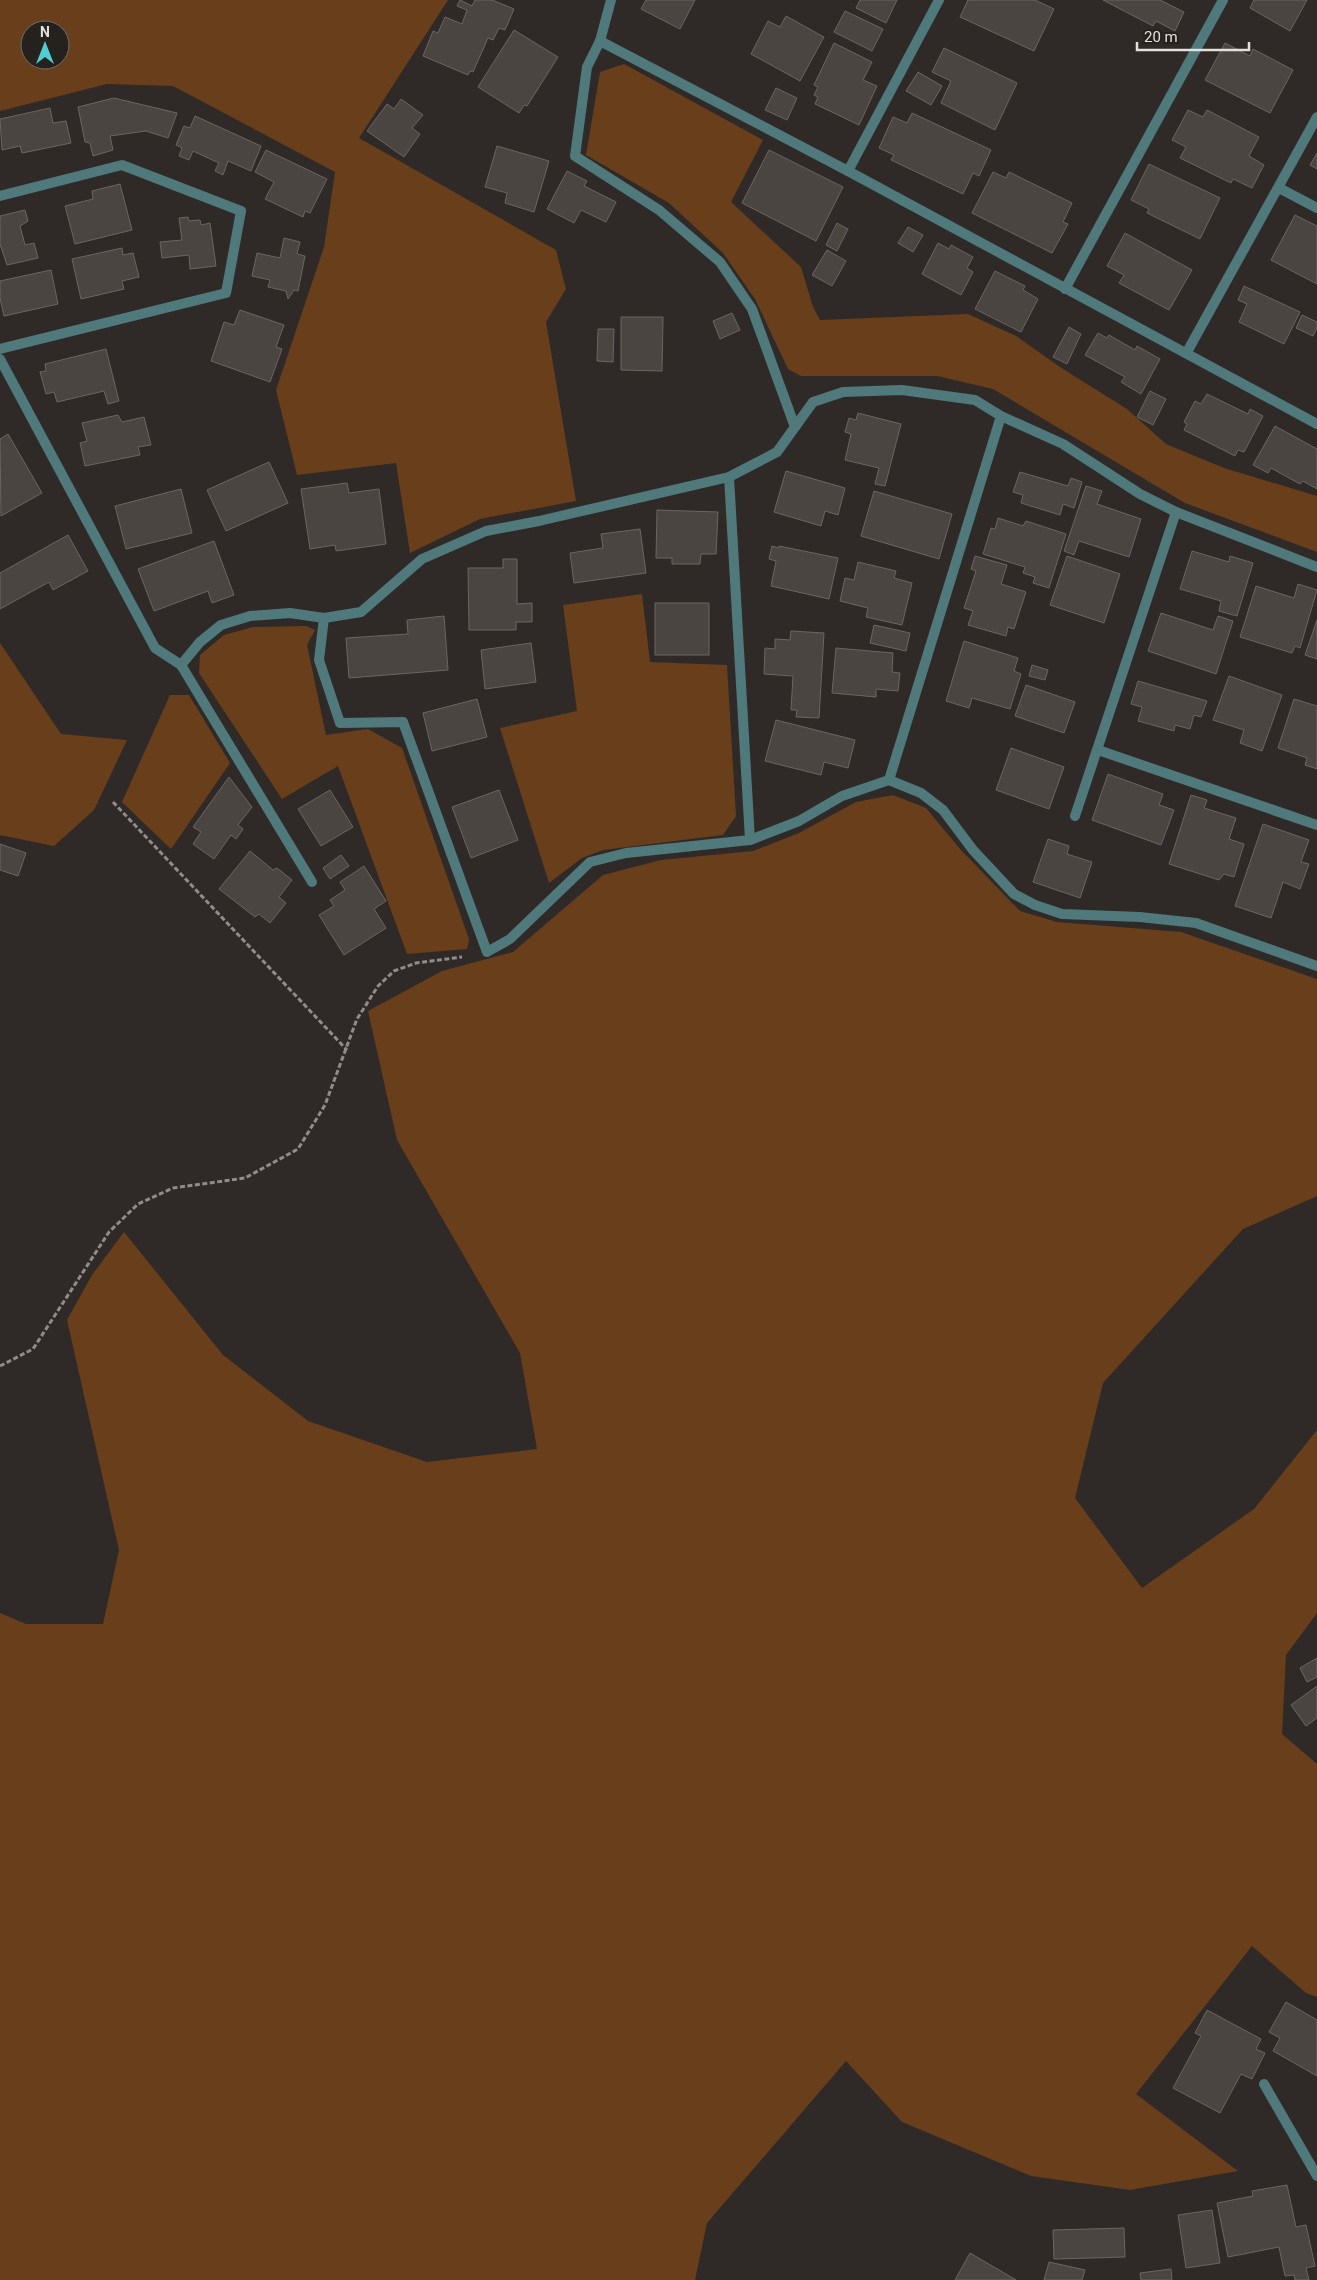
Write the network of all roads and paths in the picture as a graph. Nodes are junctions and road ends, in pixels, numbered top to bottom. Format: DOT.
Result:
graph roads {
  1 [pos="611,0"];
  2 [pos="939,0"];
  3 [pos="1223,0"];
  4 [pos="600,41"];
  5 [pos="1317,117"];
  6 [pos="848,171"];
  7 [pos="1279,188"];
  8 [pos="0,196"];
  9 [pos="1317,208"];
  10 [pos="1065,289"];
  11 [pos="0,349"];
  12 [pos="1186,352"];
  13 [pos="0,358"];
  14 [pos="1001,416"];
  15 [pos="1317,424"];
  16 [pos="795,427"];
  17 [pos="728,478"];
  18 [pos="1176,512"];
  19 [pos="1317,568"];
  20 [pos="324,618"];
  21 [pos="181,665"];
  22 [pos="1098,750"];
  23 [pos="889,780"];
  24 [pos="113,802"];
  25 [pos="1075,816"];
  26 [pos="1317,825"];
  27 [pos="750,840"];
  28 [pos="312,882"];
  29 [pos="487,952"];
  30 [pos="1317,966"];
  31 [pos="347,1050"];
  32 [pos="0,1366"];
  33 [pos="1264,2084"];
  34 [pos="1317,2176"];
  1 -- 4 [label="street"];
  2 -- 6 [label="street"];
  3 -- 10 [label="street"];
  4 -- 6 [label="street"];
  4 -- 16 [label="street"];
  5 -- 7 [label="street"];
  6 -- 10 [label="street"];
  7 -- 9 [label="street"];
  7 -- 12 [label="street"];
  8 -- 11 [label="street"];
  10 -- 12 [label="street"];
  12 -- 15 [label="street"];
  13 -- 21 [label="street"];
  14 -- 16 [label="street"];
  14 -- 18 [label="street"];
  14 -- 23 [label="street"];
  16 -- 17 [label="street"];
  17 -- 20 [label="street"];
  17 -- 27 [label="street"];
  18 -- 19 [label="street"];
  18 -- 22 [label="street"];
  20 -- 21 [label="street"];
  20 -- 29 [label="street"];
  21 -- 28 [label="street"];
  22 -- 25 [label="street"];
  22 -- 26 [label="street"];
  23 -- 27 [label="street"];
  23 -- 30 [label="street"];
  24 -- 31 [label="path"];
  27 -- 29 [label="street"];
  29 -- 31 [label="path"];
  31 -- 32 [label="path"];
  33 -- 34 [label="street"];
}
